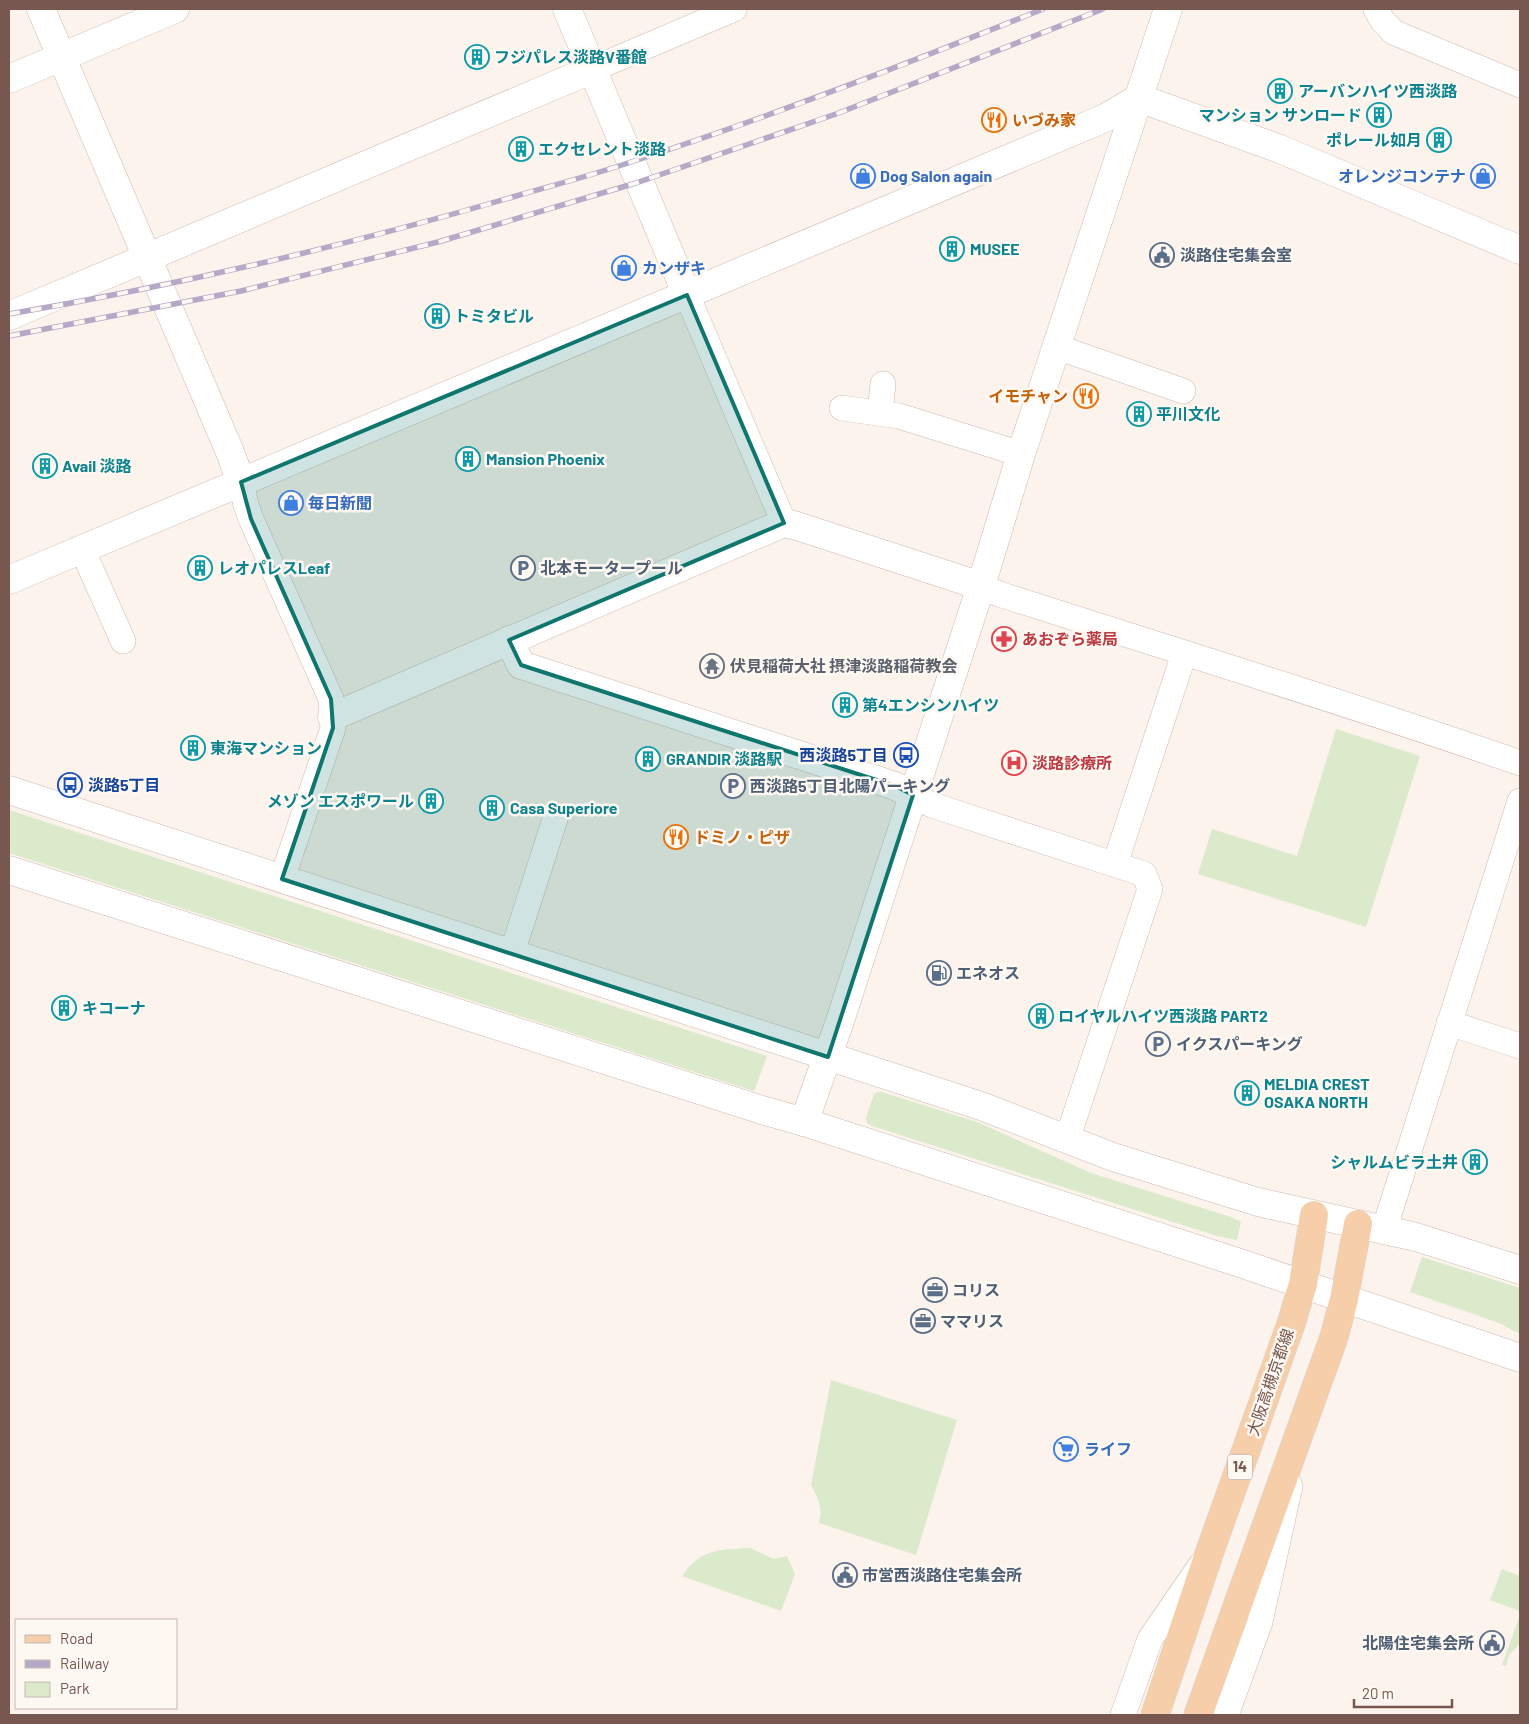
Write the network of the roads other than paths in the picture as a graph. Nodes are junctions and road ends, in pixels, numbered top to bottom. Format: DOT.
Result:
graph roads {
  1 [pos="41,9"];
  2 [pos="175,9"];
  3 [pos="567,9"];
  4 [pos="734,9"];
  5 [pos="1168,9"];
  6 [pos="1376,9"];
  7 [pos="61,56"];
  8 [pos="593,69"];
  9 [pos="9,79"];
  10 [pos="1520,85"];
  11 [pos="1139,98"];
  12 [pos="1520,250"];
  13 [pos="146,258"];
  14 [pos="687,295"];
  15 [pos="9,316"];
  16 [pos="1057,348"];
  17 [pos="883,384"];
  18 [pos="1183,391"];
  19 [pos="842,408"];
  20 [pos="880,412"];
  21 [pos="1021,454"];
  22 [pos="241,482"];
  23 [pos="784,524"];
  24 [pos="82,549"];
  25 [pos="9,580"];
  26 [pos="981,586"];
  27 [pos="509,640"];
  28 [pos="123,641"];
  29 [pos="1184,654"];
  30 [pos="332,716"];
  31 [pos="1520,763"];
  32 [pos="9,790"];
  33 [pos="913,795"];
  34 [pos="1520,801"];
  35 [pos="556,816"];
  36 [pos="1115,864"];
  37 [pos="9,870"];
  38 [pos="282,879"];
  39 [pos="512,953"];
  40 [pos="1448,1023"];
  41 [pos="1520,1046"];
  42 [pos="828,1057"];
  43 [pos="804,1122"];
  44 [pos="1066,1140"];
  45 [pos="1314,1215"];
  46 [pos="1358,1224"];
  47 [pos="1384,1230"];
  48 [pos="1520,1270"];
  49 [pos="1302,1284"];
  50 [pos="1344,1298"];
  51 [pos="1520,1358"];
  52 [pos="1306,1415"];
  53 [pos="1210,1551"];
  54 [pos="1124,1715"];
  55 [pos="1155,1715"];
  56 [pos="1198,1715"];
  57 [pos="1226,1715"];
  1 -- 7 [label="street"];
  2 -- 7 [label="street"];
  3 -- 8 [label="street"];
  4 -- 8 [label="street"];
  5 -- 11 [label="street"];
  6 -- 10 [label="street"];
  7 -- 9 [label="street"];
  7 -- 13 [label="street"];
  8 -- 13 [label="street"];
  8 -- 14 [label="street"];
  11 -- 12 [label="street"];
  11 -- 14 [label="street"];
  11 -- 16 [label="street"];
  13 -- 15 [label="street"];
  13 -- 22 [label="street"];
  14 -- 22 [label="street"];
  14 -- 23 [label="street"];
  16 -- 18 [label="street"];
  16 -- 21 [label="street"];
  17 -- 20 [label="street"];
  19 -- 20 [label="street"];
  20 -- 21 [label="street"];
  21 -- 26 [label="street"];
  22 -- 24 [label="street"];
  22 -- 30 [label="street"];
  23 -- 26 [label="street"];
  23 -- 27 [label="street"];
  24 -- 25 [label="street"];
  24 -- 28 [label="street"];
  26 -- 29 [label="street"];
  26 -- 33 [label="street"];
  27 -- 30 [label="street"];
  27 -- 33 [label="street"];
  29 -- 31 [label="street"];
  29 -- 36 [label="street"];
  30 -- 38 [label="street"];
  32 -- 38 [label="street"];
  33 -- 36 [label="street"];
  33 -- 42 [label="street"];
  34 -- 40 [label="street"];
  35 -- 39 [label="street"];
  36 -- 44 [label="street"];
  37 -- 43 [label="street"];
  38 -- 39 [label="street"];
  39 -- 42 [label="street"];
  40 -- 41 [label="street"];
  40 -- 47 [label="street"];
  42 -- 43 [label="street"];
  42 -- 44 [label="street"];
  43 -- 49 [label="street"];
  44 -- 45 [label="street"];
  45 -- 46 [label="street"];
  45 -- 49 [label="main road, 大阪高槻京都線 / 14"];
  46 -- 47 [label="street"];
  46 -- 50 [label="main road"];
  47 -- 48 [label="street"];
  49 -- 50 [label="street"];
  49 -- 53 [label="main road, 大阪高槻京都線 / 14"];
  50 -- 51 [label="street"];
  50 -- 52 [label="main road"];
  52 -- 56 [label="main road"];
  52 -- 57 [label="street"];
  53 -- 54 [label="street"];
  53 -- 55 [label="main road, 大阪高槻京都線 / 14"];
}
